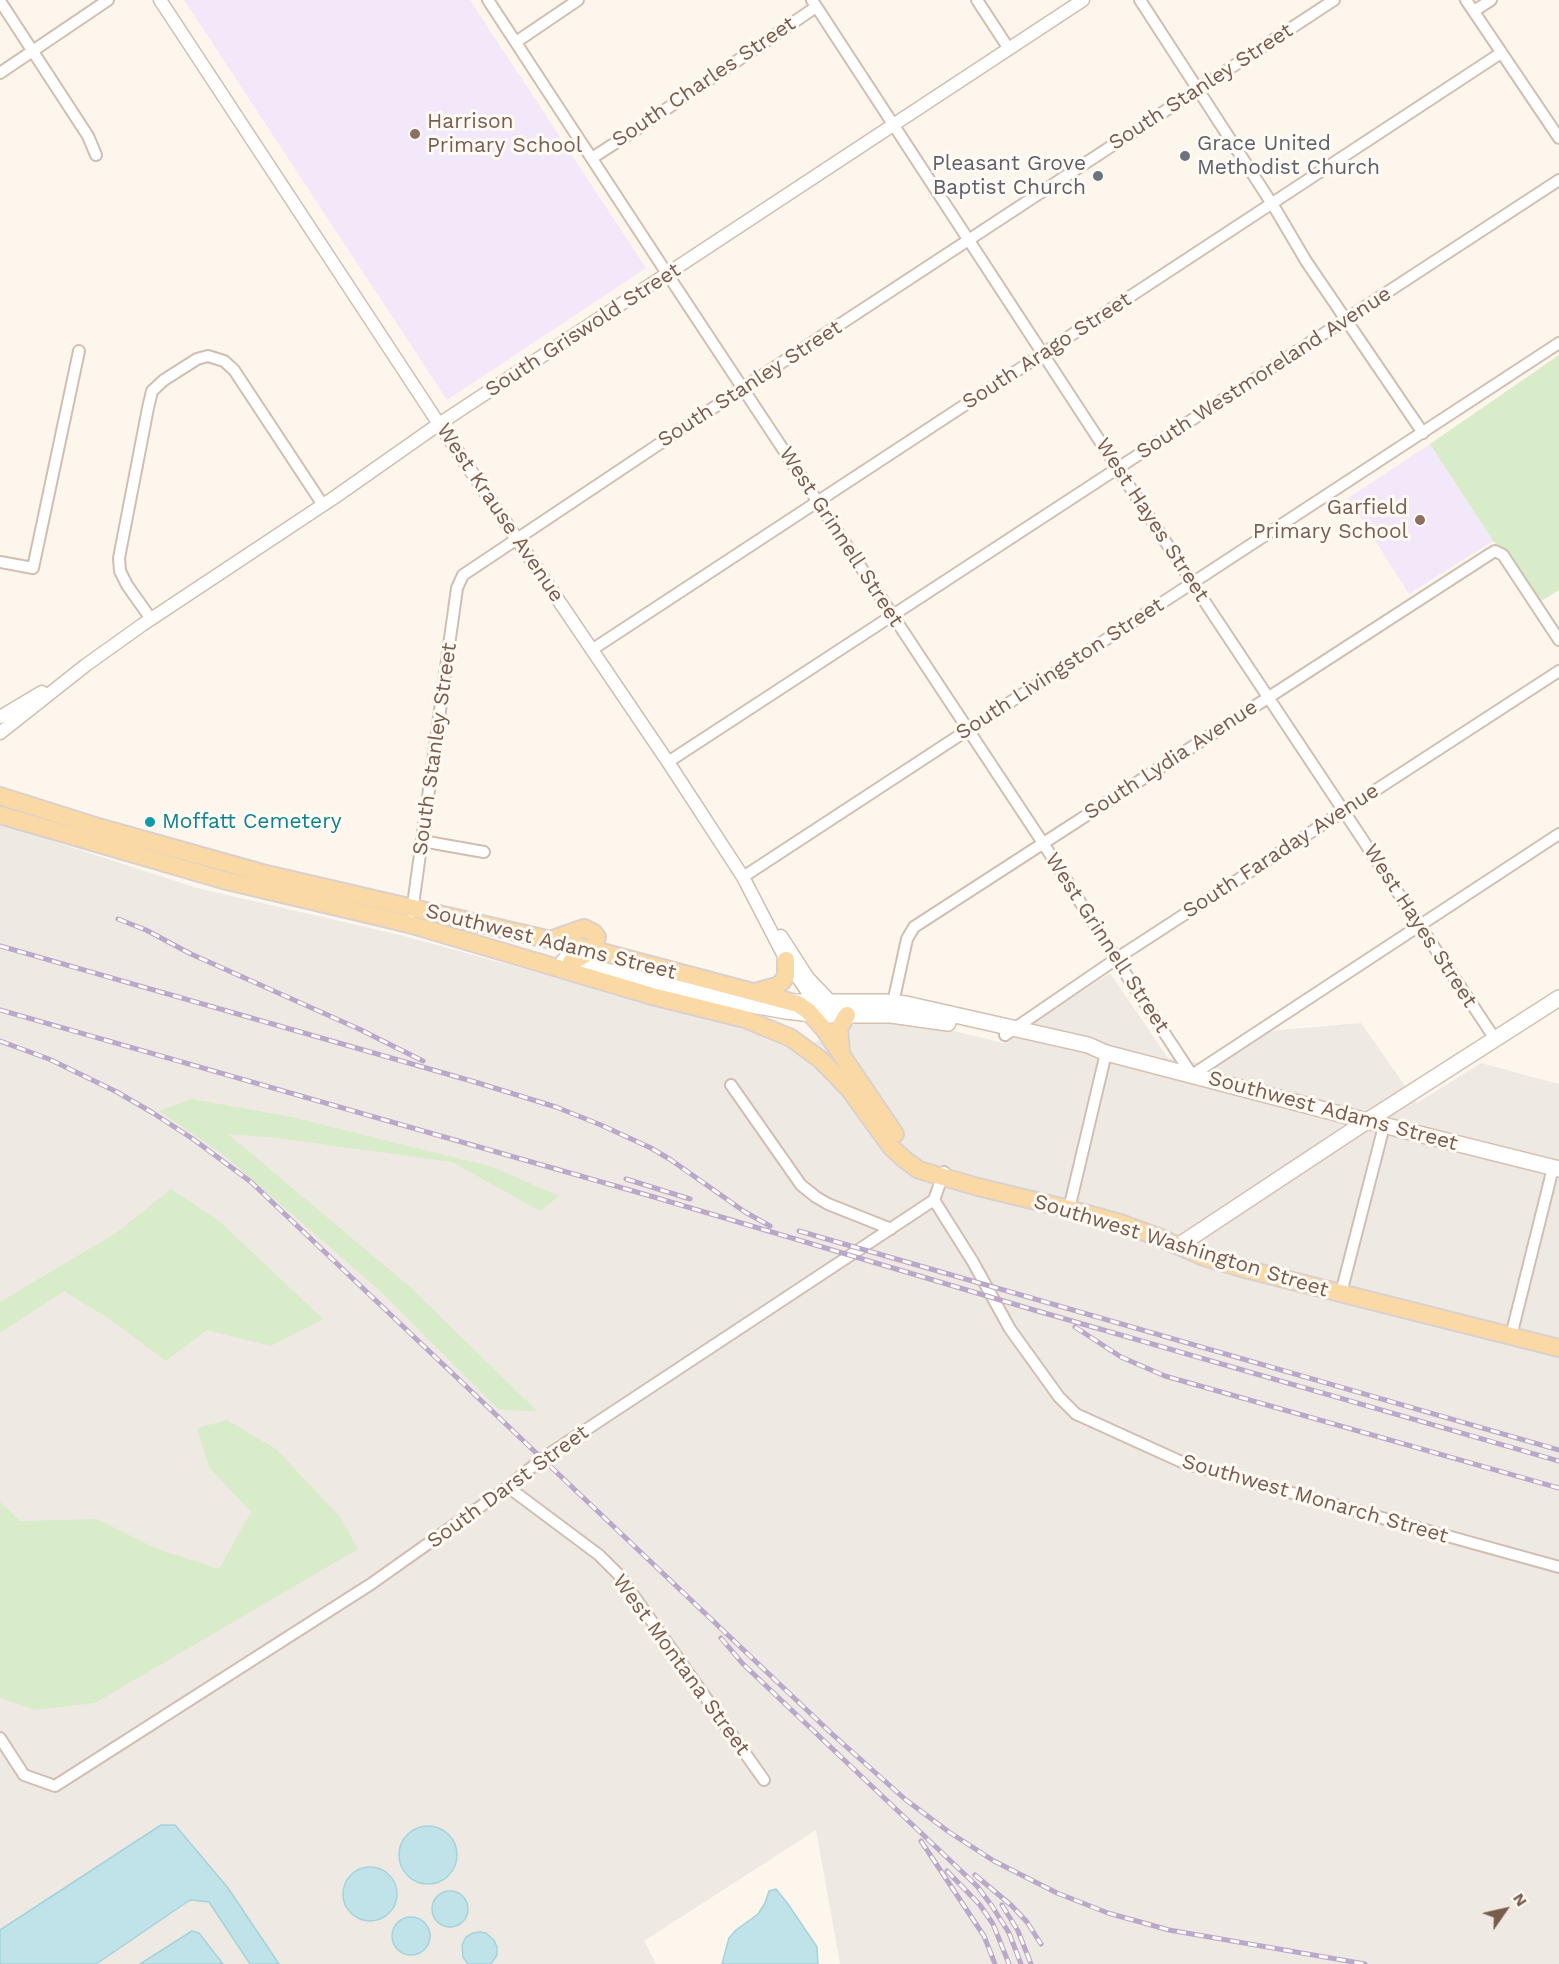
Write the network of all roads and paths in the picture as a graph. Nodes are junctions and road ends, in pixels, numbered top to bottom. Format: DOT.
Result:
graph roads {
  1 [pos="108,0"];
  2 [pos="160,0"];
  3 [pos="488,0"];
  4 [pos="578,0"];
  5 [pos="977,0"];
  6 [pos="1083,0"];
  7 [pos="1140,0"];
  8 [pos="1334,0"];
  9 [pos="1466,0"];
  10 [pos="1491,0"];
  11 [pos="0,1"];
  12 [pos="814,3"];
  13 [pos="1474,11"];
  14 [pos="516,42"];
  15 [pos="1009,49"];
  16 [pos="33,50"];
  17 [pos="1501,52"];
  18 [pos="0,73"];
  19 [pos="1198,89"];
  20 [pos="893,126"];
  21 [pos="1559,138"];
  22 [pos="96,154"];
  23 [pos="592,158"];
  24 [pos="1559,180"];
  25 [pos="1271,204"];
  26 [pos="968,240"];
  27 [pos="668,275"];
  28 [pos="1346,319"];
  29 [pos="1559,343"];
  30 [pos="79,351"];
  31 [pos="1044,354"];
  32 [pos="743,388"];
  33 [pos="439,424"];
  34 [pos="1423,433"];
  35 [pos="1118,469"];
  36 [pos="818,501"];
  37 [pos="323,505"];
  38 [pos="517,537"];
  39 [pos="0,562"];
  40 [pos="1192,583"];
  41 [pos="893,616"];
  42 [pos="152,619"];
  43 [pos="1559,640"];
  44 [pos="593,649"];
  45 [pos="86,665"];
  46 [pos="1559,671"];
  47 [pos="1268,696"];
  48 [pos="0,717"];
  49 [pos="968,730"];
  50 [pos="0,733"];
  51 [pos="668,762"];
  52 [pos="0,788"];
  53 [pos="0,796"];
  54 [pos="1344,811"];
  55 [pos="50,813"];
  56 [pos="0,815"];
  57 [pos="1559,834"];
  58 [pos="422,841"];
  59 [pos="1043,843"];
  60 [pos="484,852"];
  61 [pos="743,877"];
  62 [pos="411,916"];
  63 [pos="1419,926"];
  64 [pos="472,943"];
  65 [pos="594,951"];
  66 [pos="1116,959"];
  67 [pos="786,960"];
  68 [pos="571,962"];
  69 [pos="754,992"];
  70 [pos="791,1002"];
  71 [pos="831,1002"];
  72 [pos="893,1002"];
  73 [pos="1556,1003"];
  74 [pos="812,1008"];
  75 [pos="845,1015"];
  76 [pos="1010,1031"];
  77 [pos="1495,1039"];
  78 [pos="841,1053"];
  79 [pos="1106,1053"];
  80 [pos="1192,1074"];
  81 [pos="732,1085"];
  82 [pos="1319,1109"];
  83 [pos="1367,1121"];
  84 [pos="1384,1126"];
  85 [pos="1336,1141"];
  86 [pos="1556,1168"];
  87 [pos="943,1175"];
  88 [pos="934,1200"];
  89 [pos="1069,1209"];
  90 [pos="891,1229"];
  91 [pos="1178,1246"];
  92 [pos="1341,1293"];
  93 [pos="1511,1336"];
  94 [pos="1559,1348"];
  95 [pos="508,1487"];
  96 [pos="1559,1567"];
  97 [pos="0,1738"];
  98 [pos="764,1780"];
  1 -- 16 [label="street"];
  2 -- 33 [label="street, West Krause Avenue"];
  3 -- 14 [label="street, West Grinnell Street"];
  4 -- 14 [label="street"];
  5 -- 15 [label="street"];
  6 -- 15 [label="street, South Griswold Street"];
  7 -- 19 [label="street"];
  8 -- 19 [label="street, South Stanley Street"];
  9 -- 13 [label="street"];
  10 -- 13 [label="street"];
  11 -- 16 [label="street"];
  12 -- 20 [label="street, West Hayes Street"];
  12 -- 23 [label="street, South Charles Street"];
  13 -- 17 [label="street"];
  14 -- 23 [label="street, West Grinnell Street"];
  15 -- 20 [label="street, South Griswold Street"];
  16 -- 18 [label="street"];
  16 -- 22 [label="street"];
  17 -- 21 [label="street"];
  17 -- 25 [label="street, South Arago Street"];
  19 -- 25 [label="street"];
  19 -- 26 [label="street, South Stanley Street"];
  20 -- 26 [label="street, West Hayes Street"];
  20 -- 27 [label="street, South Griswold Street"];
  23 -- 27 [label="street, West Grinnell Street"];
  24 -- 28 [label="street, South Westmoreland Avenue"];
  25 -- 28 [label="street"];
  25 -- 31 [label="street, South Arago Street"];
  26 -- 31 [label="street, West Hayes Street"];
  26 -- 32 [label="street, South Stanley Street"];
  27 -- 32 [label="street, West Grinnell Street"];
  27 -- 33 [label="street, South Griswold Street"];
  28 -- 34 [label="street"];
  28 -- 35 [label="street, South Westmoreland Avenue"];
  29 -- 34 [label="street, South Livingston Street"];
  30 -- 39 [label="street"];
  31 -- 35 [label="street, West Hayes Street"];
  31 -- 36 [label="street, South Arago Street"];
  32 -- 36 [label="street, West Grinnell Street"];
  32 -- 38 [label="street, South Stanley Street"];
  33 -- 37 [label="street, South Griswold Street"];
  33 -- 38 [label="street, West Krause Avenue"];
  34 -- 40 [label="street, South Livingston Street"];
  35 -- 40 [label="street, West Hayes Street"];
  35 -- 41 [label="street, South Westmoreland Avenue"];
  36 -- 41 [label="street, West Grinnell Street"];
  36 -- 44 [label="street, South Arago Street"];
  37 -- 42 [label="street, South Griswold Street"];
  37 -- 42 [label="street"];
  38 -- 44 [label="street, West Krause Avenue"];
  38 -- 58 [label="street, South Stanley Street"];
  40 -- 47 [label="street, West Hayes Street"];
  40 -- 49 [label="street, South Livingston Street"];
  41 -- 49 [label="street, West Grinnell Street"];
  41 -- 51 [label="street, South Westmoreland Avenue"];
  42 -- 45 [label="street, South Griswold Street"];
  43 -- 47 [label="street, South Lydia Avenue"];
  44 -- 51 [label="street, West Krause Avenue"];
  45 -- 48 [label="street, South Griswold Street"];
  45 -- 50 [label="street, South Griswold Street"];
  46 -- 54 [label="street, South Faraday Avenue"];
  47 -- 54 [label="street, West Hayes Street"];
  47 -- 59 [label="street, South Lydia Avenue"];
  49 -- 59 [label="street, West Grinnell Street"];
  49 -- 61 [label="street, South Livingston Street"];
  51 -- 61 [label="street, West Krause Avenue"];
  52 -- 55 [label="main road"];
  53 -- 55 [label="main road, Southwest Adams Street"];
  54 -- 63 [label="street, West Hayes Street"];
  54 -- 66 [label="street, South Faraday Avenue"];
  55 -- 62 [label="main road, Southwest Adams Street"];
  56 -- 62 [label="main road, Southwest Adams Street"];
  57 -- 63 [label="street"];
  58 -- 60 [label="street"];
  58 -- 62 [label="street, South Stanley Street"];
  59 -- 66 [label="street, West Grinnell Street"];
  59 -- 72 [label="street, South Lydia Avenue"];
  61 -- 67 [label="street, West Krause Avenue"];
  61 -- 71 [label="street"];
  62 -- 64 [label="main road, Southwest Adams Street"];
  62 -- 65 [label="main road, Southwest Adams Street"];
  63 -- 77 [label="street, West Hayes Street"];
  63 -- 80 [label="street"];
  64 -- 68 [label="main road, Southwest Adams Street"];
  64 -- 87 [label="main road, Southwest Washington Street"];
  65 -- 68 [label="main road"];
  65 -- 69 [label="main road, Southwest Adams Street"];
  66 -- 76 [label="street, South Faraday Avenue"];
  66 -- 80 [label="street, West Grinnell Street"];
  67 -- 69 [label="main road"];
  67 -- 74 [label="street, West Krause Avenue"];
  68 -- 74 [label="main road, Southwest Adams Street"];
  69 -- 70 [label="main road, Southwest Adams Street"];
  70 -- 74 [label="main road, Southwest Washington Street"];
  71 -- 72 [label="main road, Southwest Adams Street"];
  71 -- 74 [label="main road, Southwest Adams Street"];
  72 -- 76 [label="main road, Southwest Adams Street"];
  73 -- 77 [label="main road"];
  74 -- 75 [label="main road, Southwest Adams Street"];
  74 -- 78 [label="main road, Southwest Washington Street"];
  75 -- 76 [label="main road, Southwest Adams Street"];
  75 -- 78 [label="main road"];
  76 -- 79 [label="main road, Southwest Adams Street"];
  77 -- 83 [label="main road"];
  78 -- 87 [label="main road, Southwest Washington Street"];
  79 -- 80 [label="main road, Southwest Adams Street"];
  79 -- 89 [label="street"];
  80 -- 82 [label="main road, Southwest Adams Street"];
  81 -- 90 [label="street"];
  82 -- 83 [label="main road, Southwest Adams Street"];
  82 -- 85 [label="main road"];
  83 -- 84 [label="main road, Southwest Adams Street"];
  83 -- 85 [label="main road"];
  84 -- 86 [label="main road, Southwest Adams Street"];
  84 -- 92 [label="street"];
  85 -- 91 [label="main road"];
  86 -- 93 [label="street"];
  87 -- 88 [label="street"];
  87 -- 89 [label="main road, Southwest Washington Street"];
  88 -- 90 [label="street, South Darst Street"];
  88 -- 96 [label="street, Southwest Monarch Street"];
  89 -- 91 [label="main road, Southwest Washington Street"];
  90 -- 95 [label="street, South Darst Street"];
  91 -- 92 [label="main road, Southwest Washington Street"];
  92 -- 93 [label="main road, Southwest Washington Street"];
  93 -- 94 [label="main road, Southwest Washington Street"];
  95 -- 97 [label="street, South Darst Street"];
  95 -- 98 [label="street, West Montana Street"];
}
